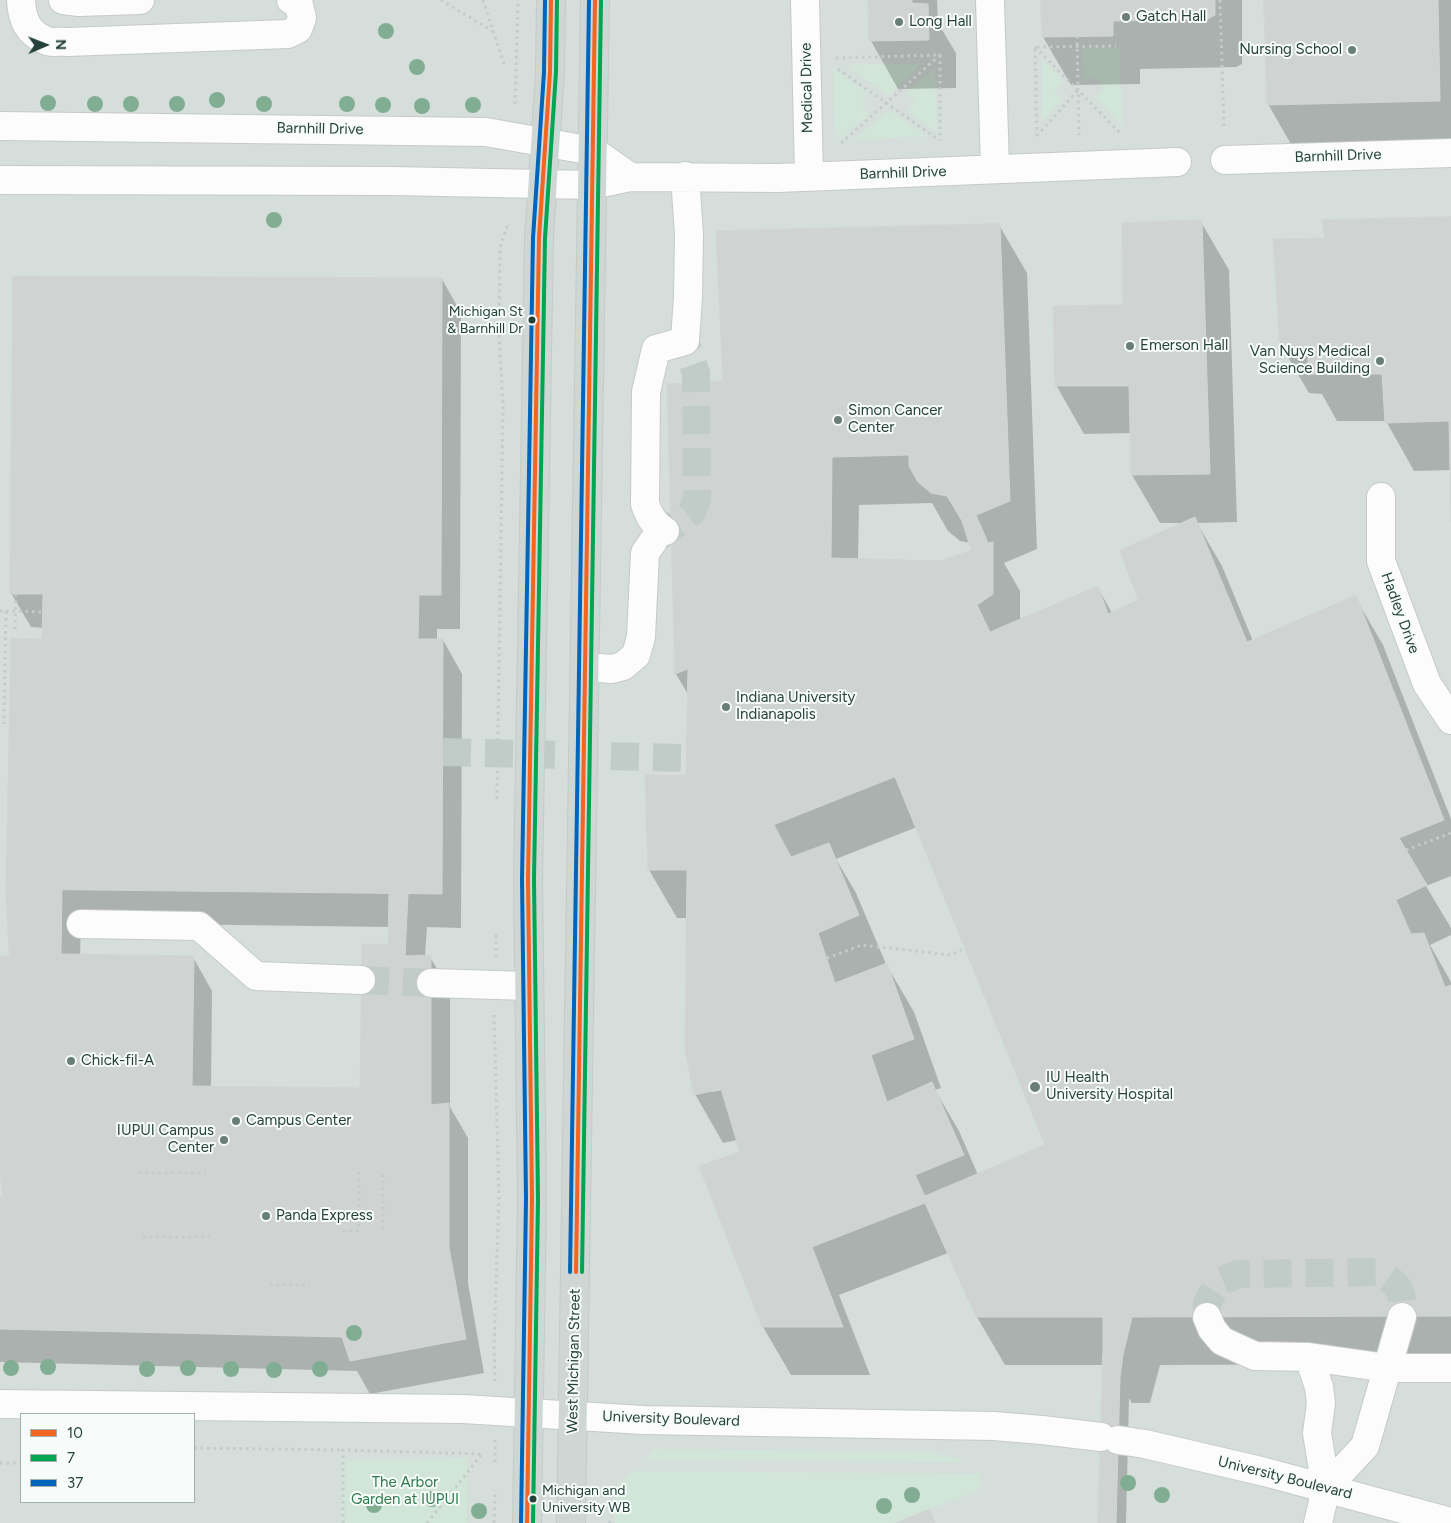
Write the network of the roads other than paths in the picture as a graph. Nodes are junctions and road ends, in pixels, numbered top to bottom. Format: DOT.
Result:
graph roads {
  1 [pos="21,0"];
  2 [pos="63,0"];
  3 [pos="140,0"];
  4 [pos="291,0"];
  5 [pos="551,0"];
  6 [pos="595,0"];
  7 [pos="804,0"];
  8 [pos="990,0"];
  9 [pos="0,126"];
  10 [pos="545,142"];
  11 [pos="593,151"];
  12 [pos="1451,153"];
  13 [pos="1225,160"];
  14 [pos="1177,162"];
  15 [pos="995,169"];
  16 [pos="685,176"];
  17 [pos="809,176"];
  18 [pos="630,177"];
  19 [pos="0,180"];
  20 [pos="542,184"];
  21 [pos="592,185"];
  22 [pos="1381,497"];
  23 [pos="586,667"];
  24 [pos="1451,720"];
  25 [pos="81,924"];
  26 [pos="361,980"];
  27 [pos="431,983"];
  28 [pos="529,986"];
  29 [pos="1402,1316"];
  30 [pos="1207,1317"];
  31 [pos="1309,1357"];
  32 [pos="1387,1368"];
  33 [pos="1451,1368"];
  34 [pos="0,1404"];
  35 [pos="529,1413"];
  36 [pos="573,1416"];
  37 [pos="1326,1488"];
  38 [pos="1451,1522"];
  39 [pos="527,1523"];
  40 [pos="571,1523"];
  41 [pos="1318,1523"];
  1 -- 4 [label="street"];
  2 -- 3 [label="street"];
  5 -- 10 [label="main road"];
  6 -- 11 [label="main road, West Michigan Street"];
  7 -- 17 [label="street, Medical Drive"];
  8 -- 15 [label="street"];
  9 -- 10 [label="street, Barnhill Drive"];
  10 -- 11 [label="street, Barnhill Drive"];
  10 -- 20 [label="main road"];
  11 -- 18 [label="street, Barnhill Drive"];
  11 -- 21 [label="main road, West Michigan Street"];
  12 -- 13 [label="street, Barnhill Drive"];
  14 -- 15 [label="street, Barnhill Drive"];
  15 -- 17 [label="street, Barnhill Drive"];
  16 -- 17 [label="street, Barnhill Drive"];
  16 -- 18 [label="street, Barnhill Drive"];
  16 -- 23 [label="street"];
  18 -- 21 [label="street, Barnhill Drive"];
  19 -- 20 [label="street, Barnhill Drive"];
  20 -- 21 [label="street, Barnhill Drive"];
  20 -- 28 [label="main road"];
  21 -- 23 [label="main road, West Michigan Street"];
  22 -- 24 [label="street, Hadley Drive"];
  23 -- 36 [label="main road, West Michigan Street"];
  25 -- 26 [label="street"];
  27 -- 28 [label="street"];
  28 -- 35 [label="main road"];
  29 -- 32 [label="street"];
  30 -- 31 [label="street"];
  31 -- 32 [label="street"];
  31 -- 37 [label="street"];
  32 -- 33 [label="street"];
  32 -- 37 [label="street"];
  34 -- 35 [label="street, University Boulevard"];
  35 -- 36 [label="street, University Boulevard"];
  35 -- 39 [label="main road"];
  36 -- 37 [label="street, University Boulevard"];
  36 -- 40 [label="main road, West Michigan Street"];
  37 -- 38 [label="street, University Boulevard"];
  37 -- 41 [label="street"];
}
